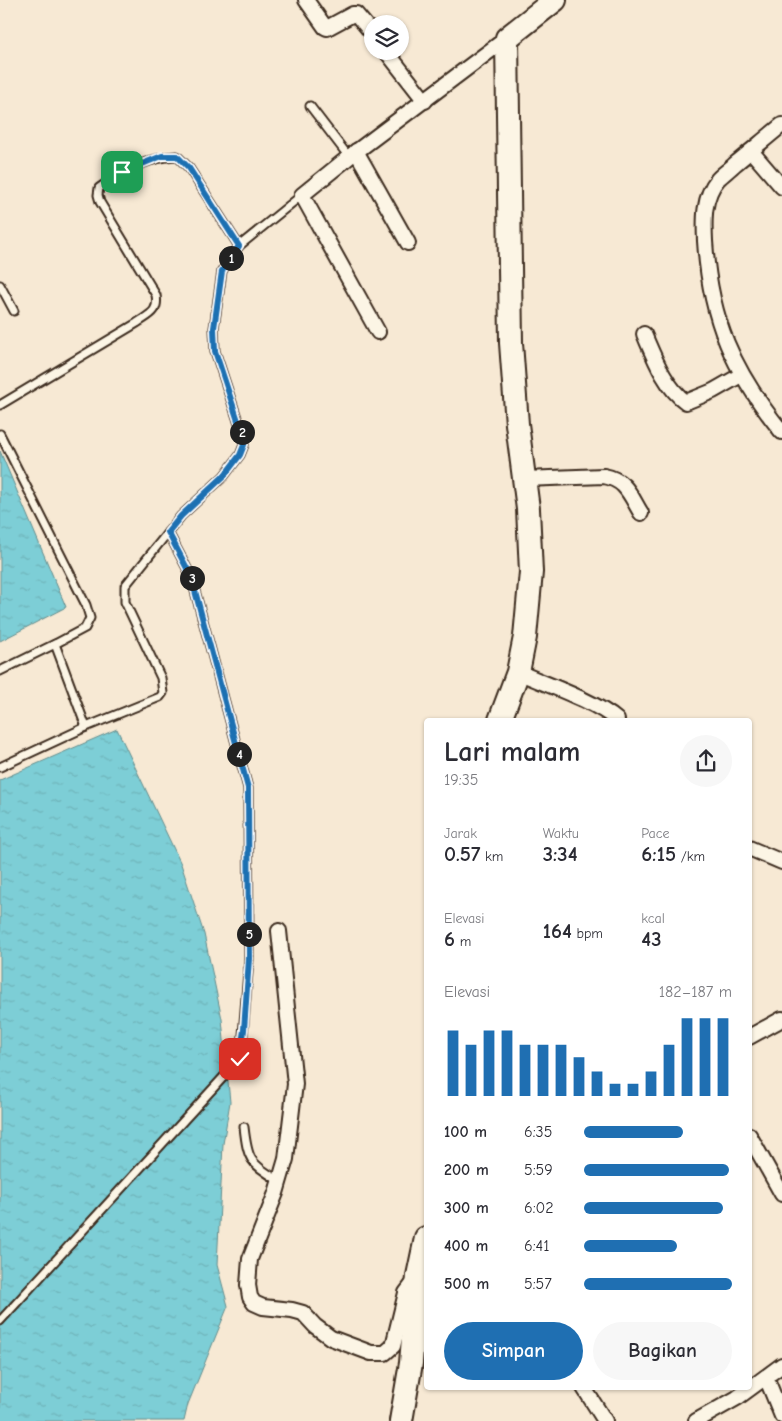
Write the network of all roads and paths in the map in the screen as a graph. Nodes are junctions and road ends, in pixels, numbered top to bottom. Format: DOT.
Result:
graph roads {
  1 [pos="306,0"];
  2 [pos="555,0"];
  3 [pos="364,24"];
  4 [pos="507,38"];
  5 [pos="393,60"];
  6 [pos="425,101"];
  7 [pos="310,106"];
  8 [pos="782,125"];
  9 [pos="751,151"];
  10 [pos="352,154"];
  11 [pos="782,187"];
  12 [pos="302,195"];
  13 [pos="408,243"];
  14 [pos="239,246"];
  15 [pos="0,285"];
  16 [pos="14,311"];
  17 [pos="378,332"];
  18 [pos="644,334"];
  19 [pos="741,375"];
  20 [pos="0,405"];
  21 [pos="782,432"];
  22 [pos="0,434"];
  23 [pos="524,480"];
  24 [pos="641,513"];
  25 [pos="168,532"];
  26 [pos="55,644"];
  27 [pos="0,671"];
  28 [pos="518,672"];
  29 [pos="501,718"];
  30 [pos="615,718"];
  31 [pos="86,727"];
  32 [pos="0,767"];
  33 [pos="752,849"];
  34 [pos="782,862"];
  35 [pos="279,931"];
  36 [pos="782,1019"];
  37 [pos="752,1034"];
  38 [pos="244,1127"];
  39 [pos="752,1140"];
  40 [pos="280,1182"];
  41 [pos="782,1194"];
  42 [pos="424,1248"];
  43 [pos="418,1276"];
  44 [pos="0,1321"];
  45 [pos="782,1365"];
  46 [pos="766,1377"];
  47 [pos="752,1387"];
  48 [pos="585,1390"];
  49 [pos="748,1390"];
  50 [pos="782,1416"];
  51 [pos="401,1421"];
  52 [pos="604,1421"];
  53 [pos="696,1421"];
  1 -- 3 [label="street"];
  2 -- 4 [label="highway"];
  4 -- 6 [label="street"];
  4 -- 23 [label="highway"];
  5 -- 6 [label="street"];
  6 -- 10 [label="street"];
  7 -- 10 [label="lane"];
  8 -- 9 [label="street"];
  9 -- 11 [label="street"];
  9 -- 19 [label="street"];
  10 -- 12 [label="street"];
  10 -- 13 [label="street"];
  12 -- 14 [label="lane"];
  12 -- 17 [label="street"];
  14 -- 20 [label="lane"];
  14 -- 25 [label="lane"];
  15 -- 16 [label="lane"];
  18 -- 19 [label="street"];
  19 -- 21 [label="street"];
  22 -- 26 [label="lane"];
  23 -- 24 [label="street"];
  23 -- 28 [label="highway"];
  25 -- 31 [label="lane"];
  25 -- 44 [label="lane"];
  26 -- 27 [label="lane"];
  26 -- 31 [label="lane"];
  28 -- 29 [label="highway"];
  28 -- 30 [label="street"];
  31 -- 32 [label="lane"];
  33 -- 34 [label="street"];
  35 -- 40 [label="street"];
  36 -- 37 [label="street"];
  38 -- 40 [label="lane"];
  39 -- 41 [label="street"];
  40 -- 43 [label="street"];
  42 -- 43 [label="highway"];
  43 -- 51 [label="highway"];
  45 -- 46 [label="street"];
  46 -- 47 [label="street"];
  46 -- 50 [label="street"];
  48 -- 52 [label="street"];
  49 -- 53 [label="street"];
}
